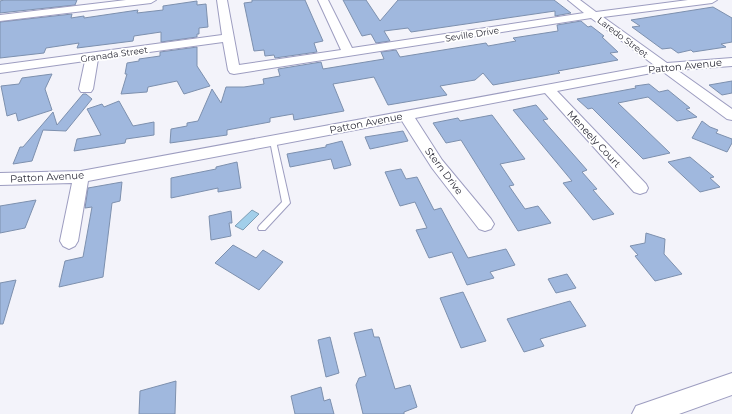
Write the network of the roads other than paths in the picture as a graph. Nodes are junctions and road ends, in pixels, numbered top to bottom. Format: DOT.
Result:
graph roads {
  1 [pos="151,0"];
  2 [pos="222,0"];
  3 [pos="323,0"];
  4 [pos="573,0"];
  5 [pos="712,0"];
  6 [pos="593,15"];
  7 [pos="0,18"];
  8 [pos="228,38"];
  9 [pos="348,53"];
  10 [pos="92,57"];
  11 [pos="732,62"];
  12 [pos="662,67"];
  13 [pos="0,69"];
  14 [pos="548,89"];
  15 [pos="86,90"];
  16 [pos="406,116"];
  17 [pos="732,116"];
  18 [pos="273,141"];
  19 [pos="81,177"];
  20 [pos="0,180"];
  21 [pos="640,188"];
  22 [pos="485,224"];
  23 [pos="262,228"];
  24 [pos="69,241"];
  25 [pos="732,384"];
  26 [pos="644,414"];
  1 -- 7 [label="street"];
  2 -- 8 [label="street"];
  3 -- 9 [label="street"];
  4 -- 6 [label="street, Laredo Street"];
  5 -- 6 [label="street, Seville Drive"];
  6 -- 9 [label="street, Seville Drive"];
  6 -- 12 [label="street, Laredo Street"];
  8 -- 9 [label="street, Seville Drive"];
  8 -- 10 [label="street, Granada Street"];
  10 -- 13 [label="street, Granada Street"];
  10 -- 15 [label="street"];
  11 -- 12 [label="street, Patton Avenue"];
  12 -- 14 [label="street, Patton Avenue"];
  12 -- 17 [label="street, Laredo Street"];
  14 -- 16 [label="street, Patton Avenue"];
  14 -- 21 [label="street, Meneely Court"];
  16 -- 18 [label="street, Patton Avenue"];
  16 -- 22 [label="street, Stern Drive"];
  18 -- 19 [label="street, Patton Avenue"];
  18 -- 23 [label="lane"];
  19 -- 20 [label="street, Patton Avenue"];
  19 -- 24 [label="street"];
  25 -- 26 [label="street"];
}
